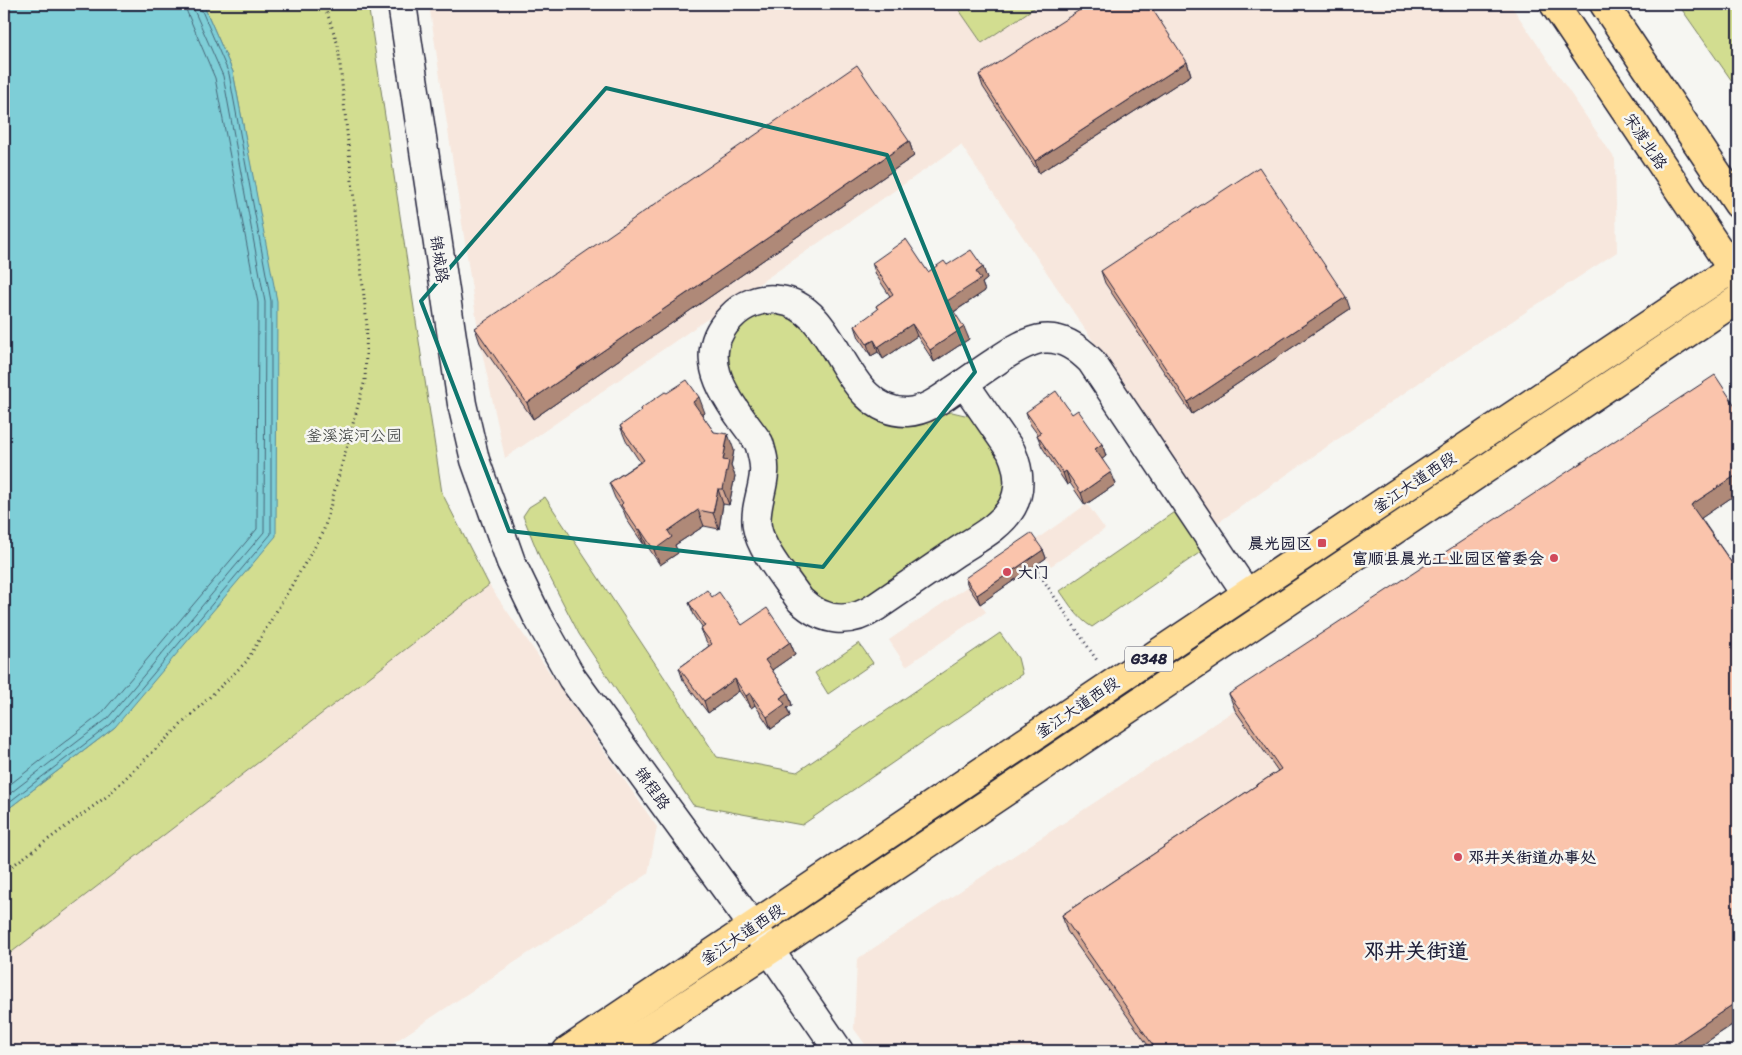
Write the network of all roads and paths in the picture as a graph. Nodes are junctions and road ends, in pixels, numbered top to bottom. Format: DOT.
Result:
graph roads {
  1 [pos="324,4"];
  2 [pos="402,4"];
  3 [pos="1554,4"];
  4 [pos="1604,4"];
  5 [pos="1738,204"];
  6 [pos="1736,271"];
  7 [pos="1738,299"];
  8 [pos="964,383"];
  9 [pos="492,511"];
  10 [pos="1030,560"];
  11 [pos="1247,594"];
  12 [pos="1113,683"];
  13 [pos="4,872"];
  14 [pos="753,926"];
  15 [pos="770,950"];
  16 [pos="567,1051"];
  17 [pos="615,1051"];
  18 [pos="839,1051"];
  1 -- 13 [label="path"];
  2 -- 9 [label="street, 锦城路"];
  3 -- 6 [label="main road, 宋渡北路"];
  4 -- 5 [label="main road"];
  6 -- 11 [label="main road, 釜江大道西段 / G348"];
  7 -- 15 [label="main road, 釜江大道西段 / G348"];
  8 -- 8 [label="street"];
  8 -- 11 [label="street"];
  9 -- 14 [label="street, 锦程路"];
  10 -- 12 [label="path"];
  11 -- 12 [label="main road, 釜江大道西段 / G348"];
  12 -- 14 [label="main road, 釜江大道西段 / G348"];
  14 -- 15 [label="street, 锦程路"];
  14 -- 16 [label="main road, 釜江大道西段 / G348"];
  15 -- 17 [label="main road, 釜江大道西段 / G348"];
  15 -- 18 [label="street, 锦程路"];
}
